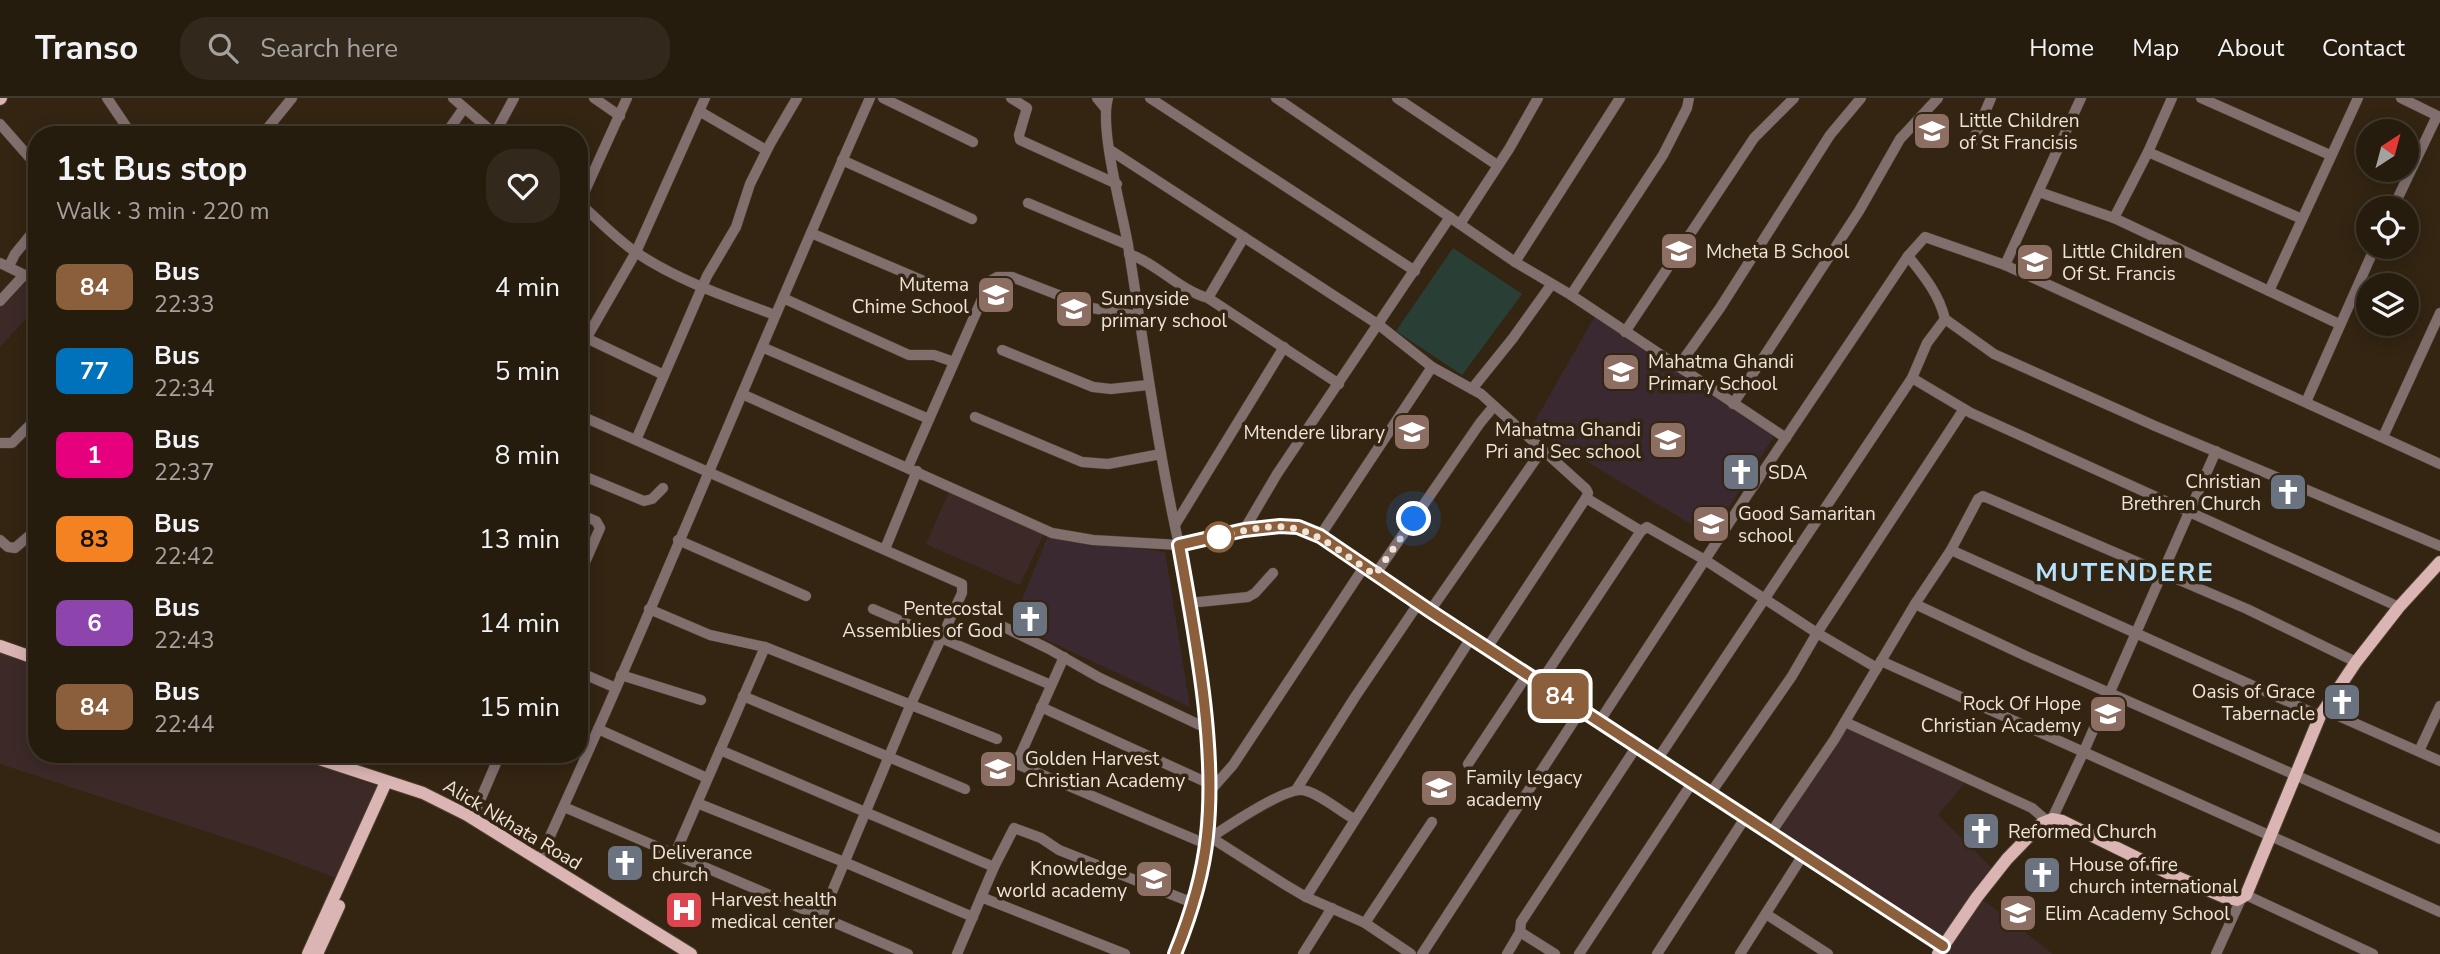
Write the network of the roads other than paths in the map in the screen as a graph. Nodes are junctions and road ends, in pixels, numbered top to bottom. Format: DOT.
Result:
graph roads {
  1 [pos="107,98"];
  2 [pos="292,98"];
  3 [pos="453,98"];
  4 [pos="514,98"];
  5 [pos="594,98"];
  6 [pos="627,98"];
  7 [pos="705,98"];
  8 [pos="797,98"];
  9 [pos="870,98"];
  10 [pos="884,98"];
  11 [pos="1011,98"];
  12 [pos="1097,98"];
  13 [pos="1108,98"];
  14 [pos="1150,98"];
  15 [pos="1276,98"];
  16 [pos="1397,98"];
  17 [pos="1538,98"];
  18 [pos="1620,98"];
  19 [pos="1689,98"];
  20 [pos="1794,98"];
  21 [pos="1861,98"];
  22 [pos="1938,98"];
  23 [pos="1991,98"];
  24 [pos="2081,98"];
  25 [pos="2172,98"];
  26 [pos="2200,98"];
  27 [pos="2358,98"];
  28 [pos="2402,98"];
  29 [pos="464,108"];
  30 [pos="1106,109"];
  31 [pos="699,111"];
  32 [pos="620,116"];
  33 [pos="2438,116"];
  34 [pos="0,124"];
  35 [pos="126,126"];
  36 [pos="269,126"];
  37 [pos="451,126"];
  38 [pos="485,126"];
  39 [pos="499,126"];
  40 [pos="973,142"];
  41 [pos="1972,144"];
  42 [pos="766,150"];
  43 [pos="1110,150"];
  44 [pos="2148,152"];
  45 [pos="2330,155"];
  46 [pos="28,156"];
  47 [pos="842,160"];
  48 [pos="1497,165"];
  49 [pos="1117,184"];
  50 [pos="588,185"];
  51 [pos="2039,192"];
  52 [pos="2399,196"];
  53 [pos="1028,203"];
  54 [pos="588,212"];
  55 [pos="1450,217"];
  56 [pos="2114,218"];
  57 [pos="972,219"];
  58 [pos="2302,219"];
  59 [pos="1460,224"];
  60 [pos="811,233"];
  61 [pos="1244,237"];
  62 [pos="28,238"];
  63 [pos="1129,250"];
  64 [pos="636,252"];
  65 [pos="1908,257"];
  66 [pos="2369,259"];
  67 [pos="1515,262"];
  68 [pos="4,265"];
  69 [pos="2005,265"];
  70 [pos="1415,271"];
  71 [pos="24,275"];
  72 [pos="28,277"];
  73 [pos="931,284"];
  74 [pos="1550,285"];
  75 [pos="703,288"];
  76 [pos="2269,291"];
  77 [pos="1571,295"];
  78 [pos="783,298"];
  79 [pos="1208,298"];
  80 [pos="0,301"];
  81 [pos="2440,313"];
  82 [pos="775,315"];
  83 [pos="1138,316"];
  84 [pos="1945,319"];
  85 [pos="2339,324"];
  86 [pos="1380,325"];
  87 [pos="1625,332"];
  88 [pos="588,335"];
  89 [pos="588,339"];
  90 [pos="762,347"];
  91 [pos="1284,347"];
  92 [pos="1002,351"];
  93 [pos="954,362"];
  94 [pos="1678,367"];
  95 [pos="1432,368"];
  96 [pos="664,375"];
  97 [pos="1912,378"];
  98 [pos="1339,384"];
  99 [pos="1148,385"];
  100 [pos="1472,389"];
  101 [pos="741,394"];
  102 [pos="2306,402"];
  103 [pos="1733,404"];
  104 [pos="1494,407"];
  105 [pos="1964,409"];
  106 [pos="975,417"];
  107 [pos="588,419"];
  108 [pos="929,419"];
  109 [pos="28,427"];
  110 [pos="2383,437"];
  111 [pos="1786,438"];
  112 [pos="636,440"];
  113 [pos="0,443"];
  114 [pos="1542,450"];
  115 [pos="2216,451"];
  116 [pos="1161,454"];
  117 [pos="2440,464"];
  118 [pos="913,469"];
  119 [pos="708,472"];
  120 [pos="588,478"];
  121 [pos="663,488"];
  122 [pos="1586,498"];
  123 [pos="2189,511"];
  124 [pos="588,518"];
  125 [pos="1175,525"];
  126 [pos="1244,530"];
  127 [pos="1641,531"];
  128 [pos="1320,536"];
  129 [pos="28,537"];
  130 [pos="0,540"];
  131 [pos="678,540"];
  132 [pos="1179,545"];
  133 [pos="2440,546"];
  134 [pos="885,549"];
  135 [pos="1951,550"];
  136 [pos="588,555"];
  137 [pos="1705,559"];
  138 [pos="2440,562"];
  139 [pos="1364,567"];
  140 [pos="2163,572"];
  141 [pos="1273,573"];
  142 [pos="1375,575"];
  143 [pos="806,596"];
  144 [pos="1764,598"];
  145 [pos="1189,603"];
  146 [pos="1418,604"];
  147 [pos="1915,604"];
  148 [pos="2399,607"];
  149 [pos="649,609"];
  150 [pos="873,609"];
  151 [pos="1430,611"];
  152 [pos="1002,626"];
  153 [pos="2137,632"];
  154 [pos="1817,633"];
  155 [pos="941,638"];
  156 [pos="1471,638"];
  157 [pos="0,646"];
  158 [pos="765,648"];
  159 [pos="1487,648"];
  160 [pos="28,656"];
  161 [pos="1064,657"];
  162 [pos="2356,662"];
  163 [pos="1879,665"];
  164 [pos="1527,674"];
  165 [pos="621,675"];
  166 [pos="588,676"];
  167 [pos="1540,683"];
  168 [pos="1051,685"];
  169 [pos="616,688"];
  170 [pos="2110,692"];
  171 [pos="743,696"];
  172 [pos="701,700"];
  173 [pos="911,705"];
  174 [pos="2440,706"];
  175 [pos="1041,708"];
  176 [pos="1581,710"];
  177 [pos="2323,713"];
  178 [pos="1599,722"];
  179 [pos="1845,722"];
  180 [pos="1206,728"];
  181 [pos="598,729"];
  182 [pos="997,740"];
  183 [pos="1637,746"];
  184 [pos="719,750"];
  185 [pos="2084,751"];
  186 [pos="2419,751"];
  187 [pos="588,752"];
  188 [pos="888,758"];
  189 [pos="1657,760"];
  190 [pos="2440,761"];
  191 [pos="337,763"];
  192 [pos="496,763"];
  193 [pos="583,763"];
  194 [pos="1468,764"];
  195 [pos="2296,776"];
  196 [pos="708,778"];
  197 [pos="389,783"];
  198 [pos="1692,783"];
  199 [pos="1210,787"];
  200 [pos="965,789"];
  201 [pos="1296,790"];
  202 [pos="1710,794"];
  203 [pos="697,803"];
  204 [pos="564,807"];
  205 [pos="864,814"];
  206 [pos="1745,818"];
  207 [pos="472,819"];
  208 [pos="1354,819"];
  209 [pos="2050,820"];
  210 [pos="1432,822"];
  211 [pos="1770,834"];
  212 [pos="2270,835"];
  213 [pos="1209,838"];
  214 [pos="2440,839"];
  215 [pos="674,856"];
  216 [pos="1803,856"];
  217 [pos="539,860"];
  218 [pos="844,862"];
  219 [pos="994,867"];
  220 [pos="981,897"];
  221 [pos="1306,897"];
  222 [pos="2243,897"];
  223 [pos="1193,903"];
  224 [pos="1332,908"];
  225 [pos="2440,912"];
  226 [pos="1766,914"];
  227 [pos="973,917"];
  228 [pos="821,918"];
  229 [pos="1366,923"];
  230 [pos="1520,932"];
  231 [pos="1940,950"];
  232 [pos="307,954"];
  233 [pos="317,954"];
  234 [pos="691,954"];
  235 [pos="908,954"];
  236 [pos="957,954"];
  237 [pos="1125,954"];
  238 [pos="1175,954"];
  239 [pos="1303,954"];
  240 [pos="1411,954"];
  241 [pos="1422,954"];
  242 [pos="1507,954"];
  243 [pos="1555,954"];
  244 [pos="1579,954"];
  245 [pos="1657,954"];
  246 [pos="1740,954"];
  247 [pos="1828,954"];
  248 [pos="2217,954"];
  249 [pos="2373,954"];
  1 -- 35 [label="street"];
  2 -- 36 [label="street"];
  3 -- 29 [label="street"];
  4 -- 39 [label="street"];
  5 -- 32 [label="street"];
  6 -- 32 [label="street"];
  7 -- 31 [label="street"];
  8 -- 42 [label="street"];
  9 -- 47 [label="street"];
  10 -- 40 [label="street"];
  11 -- 49 [label="street"];
  12 -- 30 [label="street"];
  13 -- 30 [label="street"];
  14 -- 70 [label="street"];
  15 -- 55 [label="street"];
  16 -- 48 [label="street"];
  17 -- 48 [label="street"];
  18 -- 67 [label="street"];
  19 -- 77 [label="street"];
  20 -- 87 [label="street"];
  21 -- 94 [label="street"];
  22 -- 103 [label="street"];
  23 -- 41 [label="street"];
  24 -- 51 [label="street"];
  25 -- 44 [label="street"];
  26 -- 45 [label="street"];
  27 -- 45 [label="street"];
  28 -- 33 [label="street"];
  29 -- 37 [label="street"];
  29 -- 38 [label="street"];
  30 -- 43 [label="street"];
  31 -- 42 [label="street"];
  31 -- 64 [label="street"];
  32 -- 50 [label="street"];
  33 -- 52 [label="street"];
  34 -- 46 [label="street"];
  42 -- 75 [label="street"];
  43 -- 49 [label="street"];
  43 -- 61 [label="street"];
  44 -- 56 [label="street"];
  44 -- 58 [label="street"];
  45 -- 58 [label="street"];
  47 -- 57 [label="street"];
  47 -- 60 [label="street"];
  48 -- 59 [label="street"];
  49 -- 63 [label="street"];
  51 -- 56 [label="street"];
  51 -- 69 [label="street"];
  53 -- 63 [label="street"];
  54 -- 64 [label="street"];
  55 -- 59 [label="street"];
  55 -- 70 [label="street"];
  56 -- 76 [label="street"];
  58 -- 76 [label="street"];
  59 -- 67 [label="street"];
  60 -- 73 [label="street"];
  60 -- 78 [label="street"];
  61 -- 79 [label="street"];
  61 -- 86 [label="street"];
  62 -- 68 [label="street"];
  63 -- 79 [label="street"];
  63 -- 83 [label="street"];
  64 -- 75 [label="street"];
  64 -- 88 [label="street"];
  65 -- 69 [label="street"];
  65 -- 84 [label="street"];
  65 -- 111 [label="street"];
  66 -- 85 [label="street"];
  67 -- 74 [label="street"];
  68 -- 71 [label="street"];
  69 -- 102 [label="street"];
  70 -- 86 [label="street"];
  71 -- 72 [label="street"];
  71 -- 80 [label="street"];
  74 -- 77 [label="street"];
  74 -- 100 [label="street"];
  75 -- 82 [label="street"];
  75 -- 96 [label="street"];
  76 -- 85 [label="street"];
  77 -- 87 [label="street"];
  78 -- 82 [label="street"];
  78 -- 93 [label="street"];
  79 -- 91 [label="street"];
  81 -- 110 [label="street"];
  82 -- 90 [label="street"];
  83 -- 93 [label="street"];
  83 -- 99 [label="street"];
  84 -- 97 [label="street"];
  84 -- 115 [label="street"];
  85 -- 102 [label="street"];
  86 -- 95 [label="street"];
  86 -- 98 [label="street"];
  87 -- 94 [label="street"];
  89 -- 96 [label="street"];
  90 -- 101 [label="street"];
  90 -- 108 [label="street"];
  91 -- 98 [label="street"];
  91 -- 125 [label="street"];
  92 -- 99 [label="street"];
  93 -- 108 [label="street"];
  94 -- 103 [label="street"];
  95 -- 100 [label="street"];
  95 -- 128 [label="street"];
  96 -- 112 [label="street"];
  97 -- 105 [label="street"];
  97 -- 144 [label="street"];
  98 -- 126 [label="street"];
  99 -- 116 [label="street"];
  100 -- 104 [label="street"];
  101 -- 118 [label="street"];
  101 -- 119 [label="street"];
  102 -- 110 [label="street"];
  103 -- 111 [label="street"];
  104 -- 114 [label="street"];
  104 -- 142 [label="street"];
  105 -- 123 [label="street"];
  105 -- 154 [label="street"];
  106 -- 116 [label="street"];
  107 -- 112 [label="street"];
  108 -- 118 [label="street"];
  109 -- 113 [label="street"];
  110 -- 117 [label="street"];
  111 -- 137 [label="street"];
  112 -- 119 [label="street"];
  114 -- 122 [label="street"];
  114 -- 151 [label="street"];
  115 -- 123 [label="street"];
  115 -- 133 [label="street"];
  116 -- 125 [label="street"];
  118 -- 132 [label="street"];
  118 -- 134 [label="street"];
  119 -- 131 [label="street"];
  119 -- 134 [label="street"];
  120 -- 121 [label="street"];
  122 -- 127 [label="street"];
  122 -- 159 [label="street"];
  123 -- 140 [label="street"];
  123 -- 148 [label="street"];
  124 -- 136 [label="street"];
  125 -- 132 [label="street"];
  126 -- 128 [label="main road"];
  126 -- 132 [label="main road"];
  127 -- 137 [label="street"];
  127 -- 167 [label="street"];
  128 -- 139 [label="main road"];
  129 -- 130 [label="street"];
  131 -- 143 [label="street"];
  131 -- 149 [label="street"];
  132 -- 145 [label="main road"];
  134 -- 155 [label="street"];
  135 -- 140 [label="street"];
  135 -- 147 [label="street"];
  135 -- 153 [label="street"];
  137 -- 144 [label="street"];
  137 -- 178 [label="street"];
  138 -- 148 [label="main road"];
  139 -- 142 [label="main road"];
  139 -- 199 [label="street"];
  140 -- 153 [label="street"];
  140 -- 162 [label="street"];
  141 -- 145 [label="street"];
  142 -- 146 [label="main road"];
  144 -- 154 [label="street"];
  144 -- 189 [label="street"];
  145 -- 180 [label="main road"];
  146 -- 151 [label="main road"];
  146 -- 201 [label="street"];
  147 -- 163 [label="street"];
  147 -- 170 [label="street"];
  148 -- 162 [label="main road"];
  149 -- 158 [label="street"];
  149 -- 165 [label="street"];
  150 -- 155 [label="street"];
  151 -- 156 [label="main road"];
  152 -- 161 [label="street"];
  153 -- 170 [label="street"];
  153 -- 177 [label="street"];
  154 -- 163 [label="street"];
  154 -- 202 [label="street"];
  155 -- 168 [label="street"];
  155 -- 173 [label="street"];
  156 -- 159 [label="main road"];
  156 -- 208 [label="street"];
  157 -- 160 [label="main road"];
  158 -- 171 [label="street"];
  158 -- 173 [label="street"];
  159 -- 164 [label="main road"];
  161 -- 168 [label="street"];
  161 -- 180 [label="street"];
  162 -- 177 [label="main road"];
  163 -- 179 [label="street"];
  163 -- 185 [label="street"];
  164 -- 167 [label="main road"];
  164 -- 194 [label="street"];
  165 -- 169 [label="street"];
  165 -- 172 [label="street"];
  166 -- 169 [label="street"];
  167 -- 176 [label="main road"];
  168 -- 175 [label="street"];
  169 -- 181 [label="street"];
  170 -- 185 [label="street"];
  170 -- 195 [label="street"];
  171 -- 184 [label="street"];
  171 -- 188 [label="street"];
  173 -- 182 [label="street"];
  173 -- 188 [label="street"];
  174 -- 186 [label="street"];
  175 -- 199 [label="street"];
  175 -- 213 [label="street"];
  176 -- 178 [label="main road"];
  176 -- 241 [label="street"];
  177 -- 186 [label="street"];
  177 -- 195 [label="main road"];
  178 -- 183 [label="main road"];
  179 -- 209 [label="street"];
  179 -- 211 [label="street"];
  180 -- 199 [label="main road"];
  181 -- 187 [label="street"];
  181 -- 196 [label="street"];
  183 -- 189 [label="main road"];
  183 -- 230 [label="street"];
  184 -- 196 [label="street"];
  184 -- 205 [label="street"];
  185 -- 209 [label="street"];
  185 -- 212 [label="street"];
  186 -- 190 [label="street"];
  188 -- 200 [label="street"];
  188 -- 205 [label="street"];
  189 -- 198 [label="main road"];
  191 -- 197 [label="main road, Alick Nkhata Road"];
  192 -- 207 [label="street"];
  193 -- 204 [label="street"];
  195 -- 212 [label="main road"];
  195 -- 214 [label="street"];
  196 -- 203 [label="street"];
  197 -- 207 [label="main road, Alick Nkhata Road"];
  197 -- 232 [label="main road"];
  197 -- 233 [label="main road"];
  198 -- 202 [label="main road"];
  198 -- 244 [label="street"];
  199 -- 213 [label="main road"];
  201 -- 208 [label="street"];
  201 -- 213 [label="street"];
  202 -- 206 [label="main road"];
  203 -- 215 [label="street"];
  203 -- 218 [label="street"];
  204 -- 215 [label="street"];
  204 -- 217 [label="street"];
  205 -- 218 [label="street"];
  205 -- 219 [label="street"];
  206 -- 211 [label="main road"];
  206 -- 245 [label="street"];
  207 -- 217 [label="main road, Alick Nkhata Road"];
  208 -- 221 [label="street"];
  209 -- 222 [label="main road"];
  209 -- 231 [label="main road"];
  210 -- 229 [label="street"];
  211 -- 216 [label="main road"];
  212 -- 222 [label="main road"];
  212 -- 225 [label="street"];
  213 -- 221 [label="street"];
  213 -- 223 [label="main road"];
  215 -- 228 [label="street"];
  216 -- 226 [label="street"];
  216 -- 231 [label="main road"];
  217 -- 234 [label="main road, Alick Nkhata Road"];
  218 -- 227 [label="street"];
  218 -- 228 [label="street"];
  219 -- 220 [label="street"];
  219 -- 223 [label="street"];
  220 -- 227 [label="street"];
  220 -- 237 [label="street"];
  221 -- 224 [label="street"];
  222 -- 248 [label="street"];
  222 -- 249 [label="street"];
  223 -- 238 [label="main road"];
  224 -- 229 [label="street"];
  224 -- 239 [label="street"];
  226 -- 246 [label="street"];
  226 -- 247 [label="street"];
  227 -- 236 [label="street"];
  228 -- 235 [label="street"];
  229 -- 240 [label="street"];
  230 -- 242 [label="street"];
  230 -- 243 [label="street"];
}
